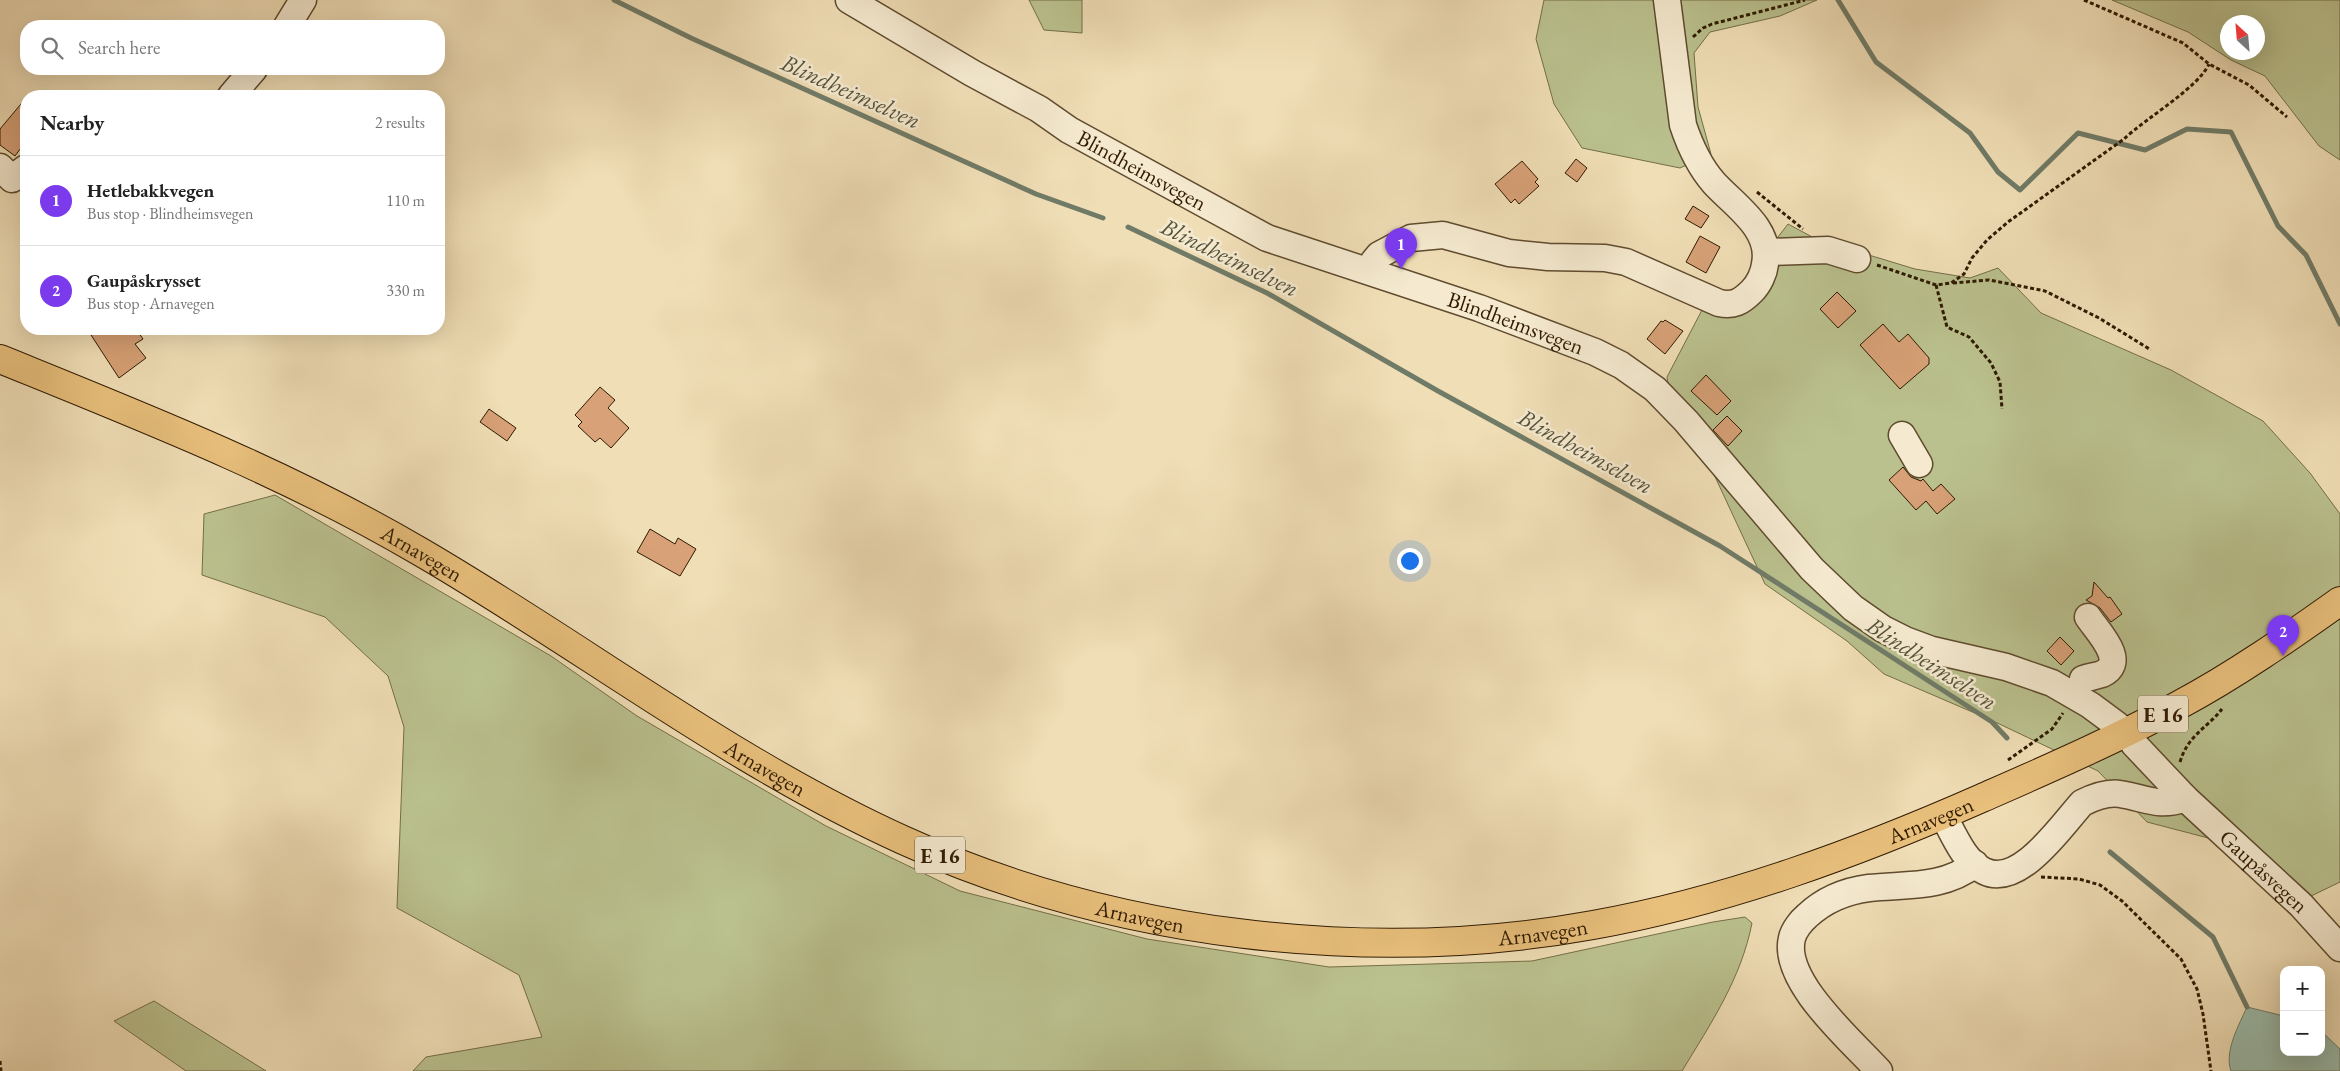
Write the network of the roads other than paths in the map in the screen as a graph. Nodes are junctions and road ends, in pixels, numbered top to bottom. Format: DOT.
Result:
graph roads {
  1 [pos="303,0"];
  2 [pos="849,0"];
  3 [pos="1667,0"];
  4 [pos="291,20"];
  5 [pos="249,75"];
  6 [pos="236,90"];
  7 [pos="0,167"];
  8 [pos="20,173"];
  9 [pos="1768,252"];
  10 [pos="1857,259"];
  11 [pos="1370,271"];
  12 [pos="0,359"];
  13 [pos="1902,436"];
  14 [pos="1919,464"];
  15 [pos="2340,601"];
  16 [pos="2088,617"];
  17 [pos="2076,678"];
  18 [pos="2117,725"];
  19 [pos="2134,744"];
  20 [pos="2181,793"];
  21 [pos="1943,815"];
  22 [pos="1975,864"];
  23 [pos="2340,948"];
  24 [pos="1879,1071"];
  1 -- 4 [label="street"];
  2 -- 11 [label="street, Blindheimsvegen"];
  3 -- 9 [label="street"];
  5 -- 6 [label="street"];
  7 -- 8 [label="street"];
  9 -- 10 [label="street"];
  9 -- 11 [label="street"];
  11 -- 17 [label="street, Blindheimsvegen"];
  12 -- 21 [label="highway, Arnavegen / E 16"];
  13 -- 14 [label="street"];
  15 -- 21 [label="highway, Arnavegen / E 16"];
  16 -- 17 [label="street"];
  17 -- 18 [label="street, Blindheimsvegen"];
  19 -- 20 [label="street, Gaupåsvegen"];
  20 -- 22 [label="street"];
  20 -- 23 [label="street, Gaupåsvegen"];
  21 -- 22 [label="street"];
  22 -- 24 [label="street"];
}
